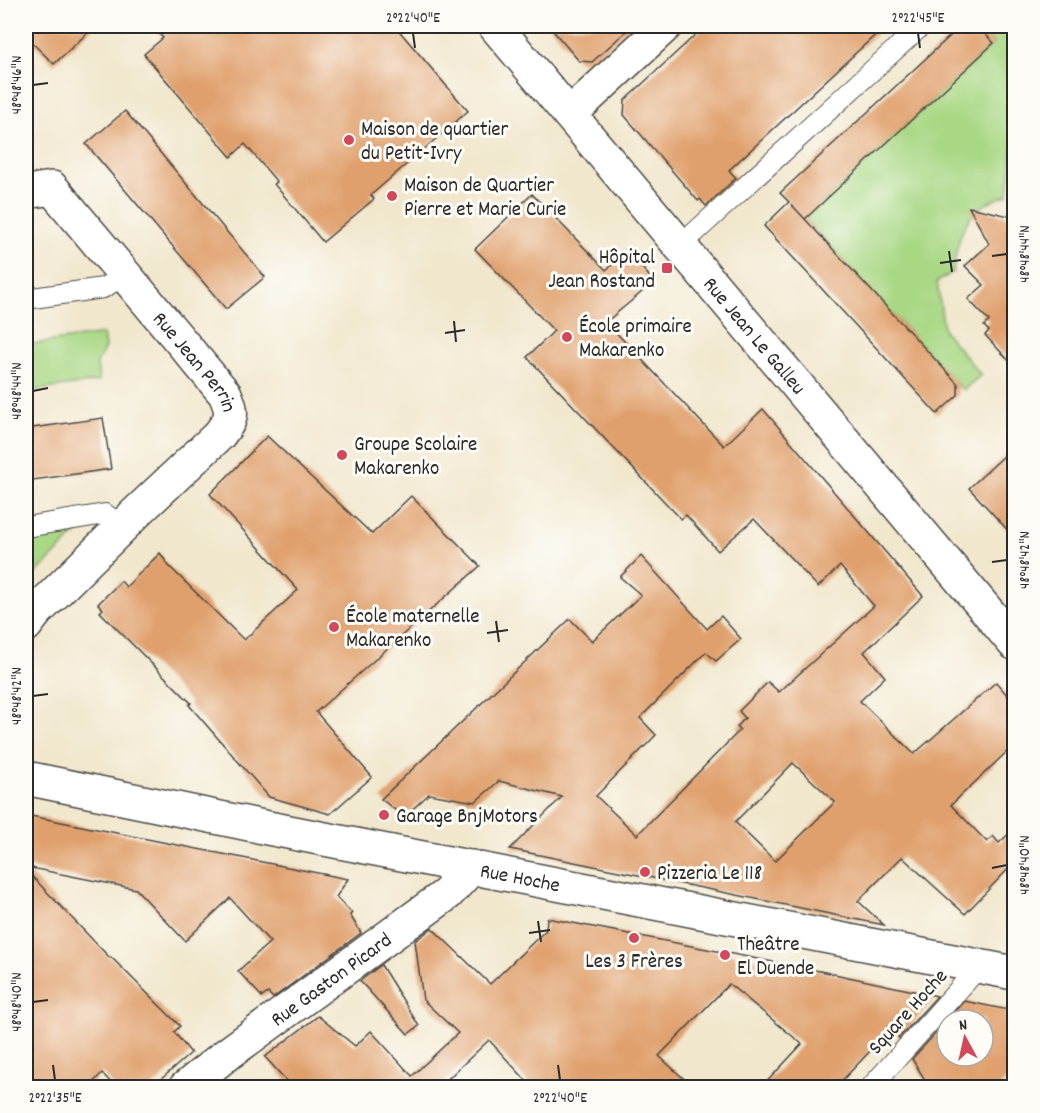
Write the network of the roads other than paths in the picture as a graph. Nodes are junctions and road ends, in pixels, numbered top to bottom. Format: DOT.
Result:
graph roads {
  1 [pos="495,26"];
  2 [pos="665,26"];
  3 [pos="921,26"];
  4 [pos="570,114"];
  5 [pos="26,192"];
  6 [pos="680,246"];
  7 [pos="125,275"];
  8 [pos="26,299"];
  9 [pos="122,526"];
  10 [pos="26,527"];
  11 [pos="26,625"];
  12 [pos="1014,644"];
  13 [pos="26,778"];
  14 [pos="472,867"];
  15 [pos="980,966"];
  16 [pos="1014,973"];
  17 [pos="185,1088"];
  18 [pos="870,1088"];
  1 -- 4 [label="street, Rue Jean Le Galleu"];
  2 -- 4 [label="street"];
  3 -- 6 [label="lane"];
  4 -- 6 [label="street, Rue Jean Le Galleu"];
  5 -- 7 [label="street, Rue Jean Perrin"];
  6 -- 12 [label="street, Rue Jean Le Galleu"];
  7 -- 8 [label="lane"];
  7 -- 9 [label="street, Rue Jean Perrin"];
  9 -- 10 [label="lane"];
  9 -- 11 [label="street, Rue Jean Perrin"];
  13 -- 14 [label="street, Rue Hoche"];
  14 -- 15 [label="street, Rue Hoche"];
  14 -- 17 [label="street, Rue Gaston Picard"];
  15 -- 16 [label="street, Rue Hoche"];
  15 -- 18 [label="lane, Square Hoche"];
}
